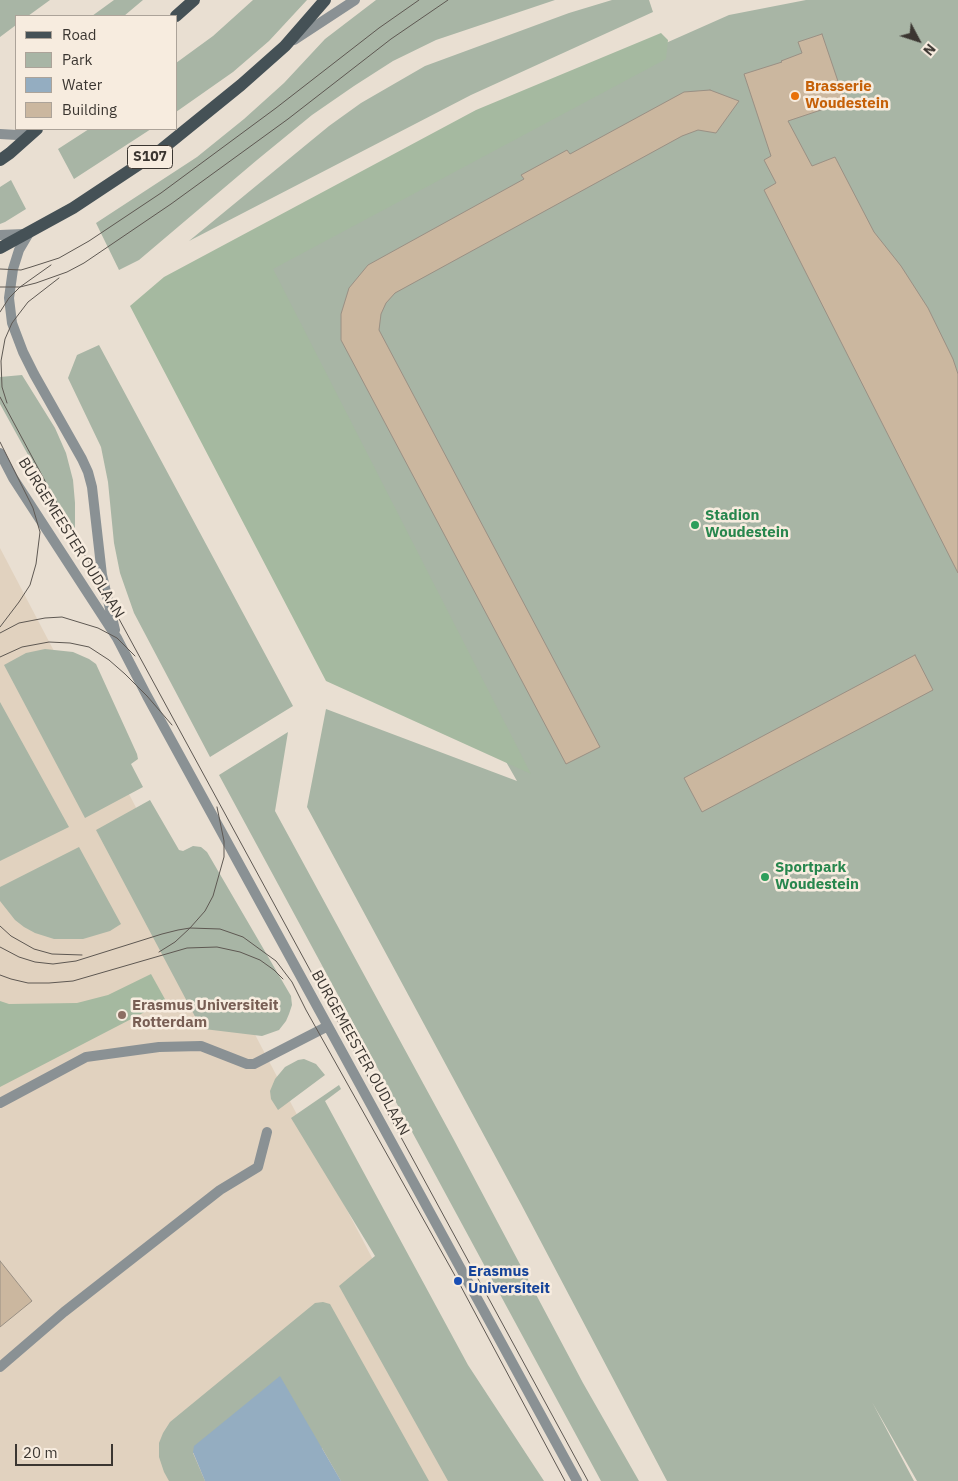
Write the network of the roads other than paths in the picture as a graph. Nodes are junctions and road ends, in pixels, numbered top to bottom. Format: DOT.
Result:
graph roads {
  1 [pos="194,0"];
  2 [pos="325,0"];
  3 [pos="355,0"];
  4 [pos="177,15"];
  5 [pos="285,46"];
  6 [pos="36,130"];
  7 [pos="0,134"];
  8 [pos="0,160"];
  9 [pos="29,233"];
  10 [pos="0,236"];
  11 [pos="0,248"];
  12 [pos="0,453"];
  13 [pos="117,638"];
  14 [pos="328,1026"];
  15 [pos="0,1103"];
  16 [pos="267,1132"];
  17 [pos="0,1367"];
  18 [pos="578,1481"];
  1 -- 4 [label="main road"];
  2 -- 5 [label="main road, S107"];
  3 -- 5 [label="street"];
  5 -- 9 [label="main road, S107"];
  6 -- 7 [label="street"];
  6 -- 8 [label="main road"];
  9 -- 10 [label="street"];
  9 -- 11 [label="main road, S107"];
  9 -- 13 [label="street, BURGEMEESTER OUDLAAN"];
  12 -- 13 [label="street, BURGEMEESTER OUDLAAN"];
  13 -- 14 [label="street, BURGEMEESTER OUDLAAN"];
  14 -- 15 [label="street"];
  14 -- 18 [label="street, BURGEMEESTER OUDLAAN"];
  16 -- 17 [label="street"];
}
